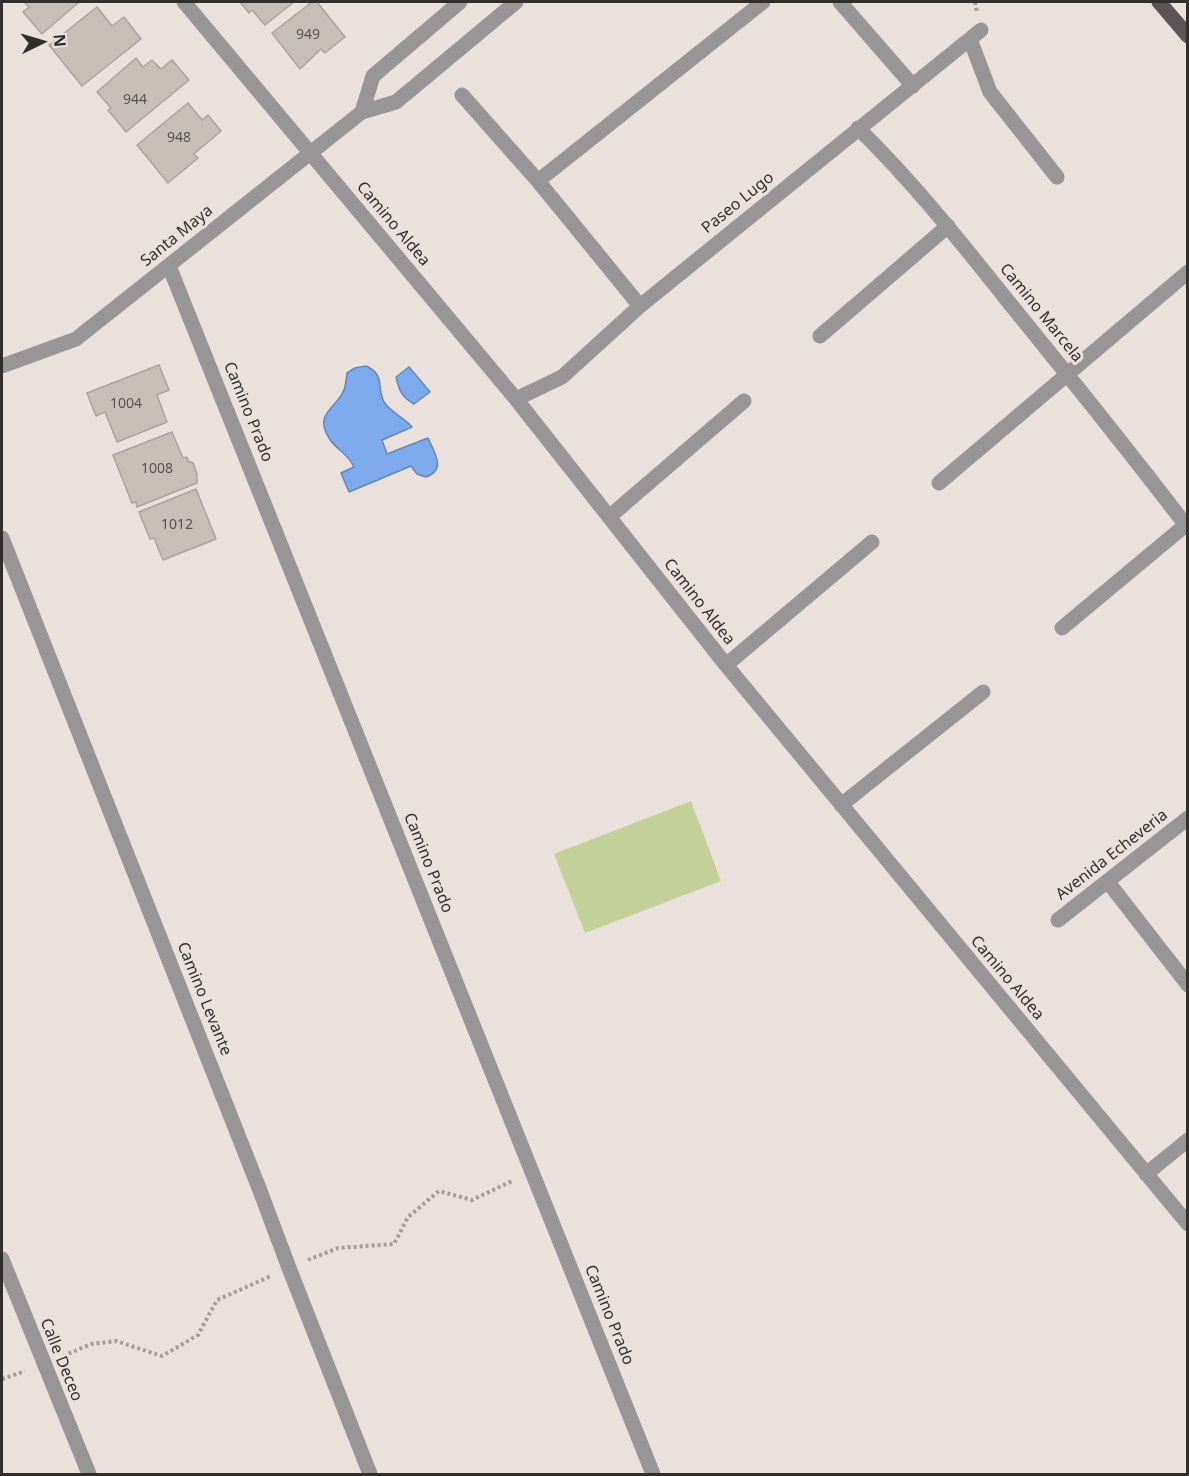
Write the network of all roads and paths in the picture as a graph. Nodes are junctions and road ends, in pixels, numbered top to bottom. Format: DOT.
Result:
graph roads {
  1 [pos="184,2"];
  2 [pos="460,2"];
  3 [pos="764,2"];
  4 [pos="840,2"];
  5 [pos="1159,2"];
  6 [pos="509,4"];
  7 [pos="1188,36"];
  8 [pos="913,86"];
  9 [pos="462,95"];
  10 [pos="362,112"];
  11 [pos="858,128"];
  12 [pos="309,153"];
  13 [pos="1057,177"];
  14 [pos="538,182"];
  15 [pos="948,226"];
  16 [pos="169,266"];
  17 [pos="1188,272"];
  18 [pos="640,306"];
  19 [pos="820,336"];
  20 [pos="2,366"];
  21 [pos="1068,375"];
  22 [pos="516,399"];
  23 [pos="744,401"];
  24 [pos="939,483"];
  25 [pos="609,517"];
  26 [pos="1187,526"];
  27 [pos="2,538"];
  28 [pos="872,542"];
  29 [pos="1062,628"];
  30 [pos="726,665"];
  31 [pos="983,692"];
  32 [pos="841,805"];
  33 [pos="1188,818"];
  34 [pos="1108,882"];
  35 [pos="1058,920"];
  36 [pos="1188,985"];
  37 [pos="1188,1140"];
  38 [pos="532,1171"];
  39 [pos="1146,1174"];
  40 [pos="1188,1224"];
  41 [pos="2,1259"];
  42 [pos="289,1268"];
  43 [pos="44,1365"];
  44 [pos="88,1474"];
  45 [pos="370,1474"];
  46 [pos="653,1474"];
  1 -- 12 [label="street, Camino Aldea"];
  2 -- 10 [label="street"];
  3 -- 14 [label="street"];
  4 -- 8 [label="street"];
  5 -- 7 [label="main road"];
  6 -- 10 [label="street, Santa Maya"];
  8 -- 11 [label="street, Paseo Lugo"];
  8 -- 13 [label="street, Paseo Lugo"];
  9 -- 14 [label="street"];
  10 -- 12 [label="street, Santa Maya"];
  11 -- 15 [label="street, Camino Marcela"];
  11 -- 18 [label="street, Paseo Lugo"];
  12 -- 16 [label="street, Santa Maya"];
  12 -- 22 [label="street, Camino Aldea"];
  14 -- 18 [label="street"];
  15 -- 19 [label="street"];
  15 -- 21 [label="street, Camino Marcela"];
  16 -- 20 [label="street, Santa Maya"];
  16 -- 38 [label="street, Camino Prado"];
  17 -- 21 [label="street"];
  18 -- 22 [label="street, Paseo Lugo"];
  21 -- 24 [label="street"];
  21 -- 26 [label="street, Camino Marcela"];
  22 -- 25 [label="street, Camino Aldea"];
  23 -- 25 [label="street"];
  25 -- 30 [label="street, Camino Aldea"];
  26 -- 29 [label="street"];
  27 -- 42 [label="street, Camino Levante"];
  28 -- 30 [label="street"];
  30 -- 32 [label="street, Camino Aldea"];
  31 -- 32 [label="street"];
  32 -- 39 [label="street, Camino Aldea"];
  33 -- 34 [label="street, Avenida Echeveria"];
  34 -- 35 [label="street, Avenida Echeveria"];
  34 -- 36 [label="street"];
  37 -- 39 [label="street"];
  38 -- 42 [label="path"];
  38 -- 46 [label="street, Camino Prado"];
  39 -- 40 [label="street, Camino Aldea"];
  41 -- 43 [label="street, Calle Deceo"];
  42 -- 43 [label="path"];
  42 -- 45 [label="street, Camino Levante"];
  43 -- 44 [label="street, Calle Deceo"];
}
